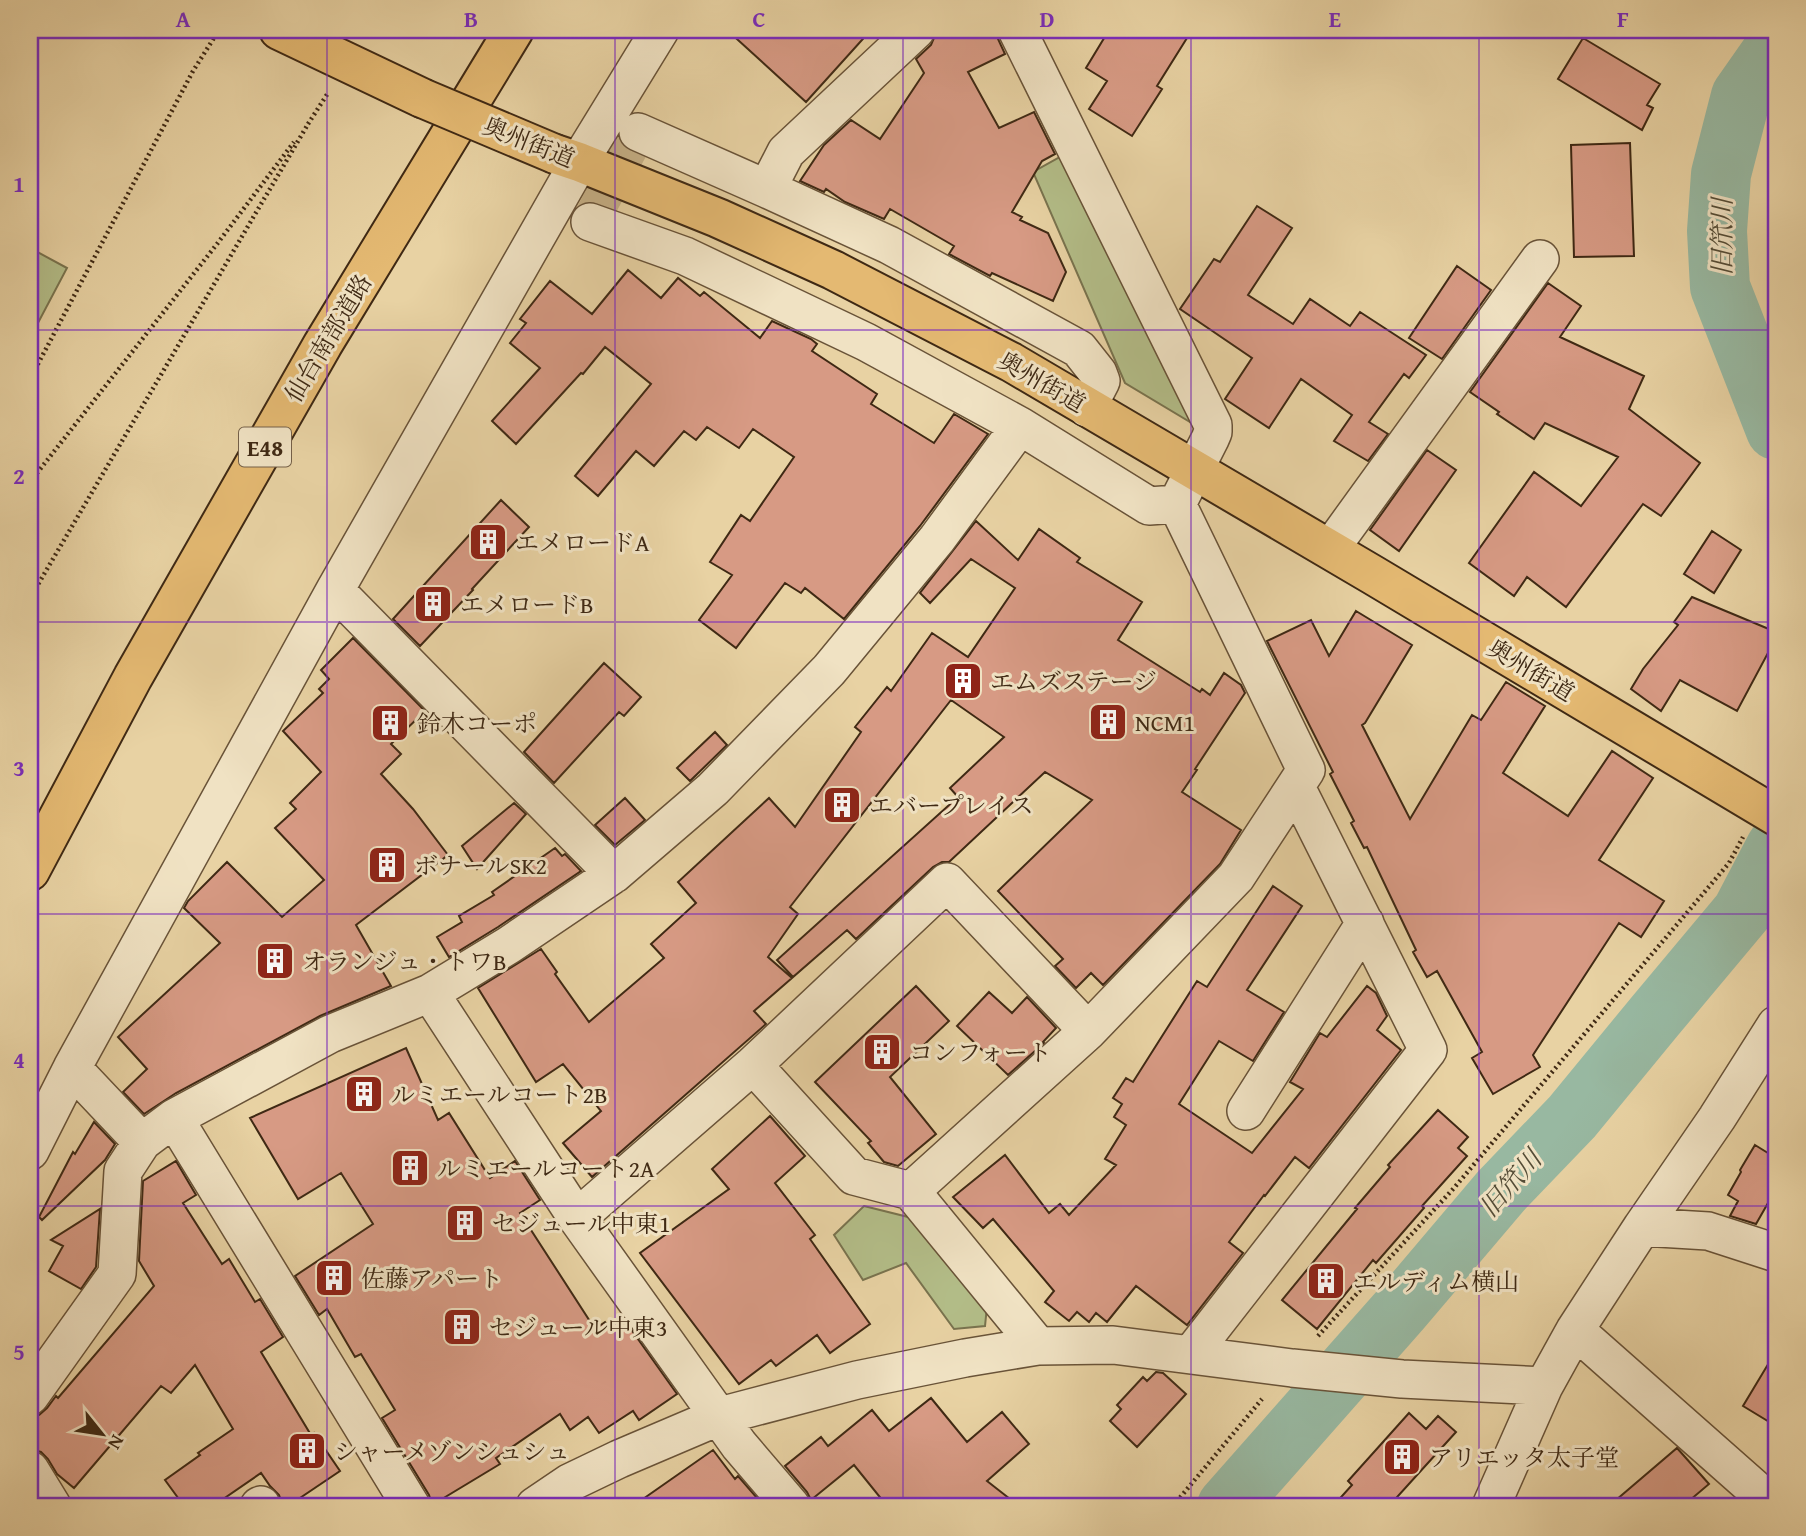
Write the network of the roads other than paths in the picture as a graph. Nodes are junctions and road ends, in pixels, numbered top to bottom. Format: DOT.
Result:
graph roads {
  1 [pos="279,30"];
  2 [pos="514,30"];
  3 [pos="660,30"];
  4 [pos="916,30"];
  5 [pos="1017,30"];
  6 [pos="638,132"];
  7 [pos="567,158"];
  8 [pos="767,189"];
  9 [pos="590,222"];
  10 [pos="1540,259"];
  11 [pos="1087,408"];
  12 [pos="1020,426"];
  13 [pos="1193,470"];
  14 [pos="1177,504"];
  15 [pos="1331,550"];
  16 [pos="335,590"];
  17 [pos="1296,787"];
  18 [pos="1764,818"];
  19 [pos="30,871"];
  20 [pos="614,874"];
  21 [pos="1365,923"];
  22 [pos="430,993"];
  23 [pos="1776,1025"];
  24 [pos="1088,1031"];
  25 [pos="753,1065"];
  26 [pos="72,1068"];
  27 [pos="1247,1111"];
  28 [pos="174,1118"];
  29 [pos="142,1142"];
  30 [pos="30,1151"];
  31 [pos="911,1191"];
  32 [pos="577,1218"];
  33 [pos="1642,1227"];
  34 [pos="1776,1253"];
  35 [pos="1576,1330"];
  36 [pos="1038,1346"];
  37 [pos="1192,1353"];
  38 [pos="1544,1386"];
  39 [pos="30,1396"];
  40 [pos="720,1416"];
  41 [pos="30,1471"];
  42 [pos="52,1506"];
  43 [pos="411,1506"];
  44 [pos="535,1506"];
  45 [pos="791,1506"];
  46 [pos="1490,1506"];
  47 [pos="1774,1506"];
  1 -- 7 [label="main road, 奥州街道, bridge"];
  2 -- 19 [label="main road, 仙台南部道路 / E48"];
  3 -- 7 [label="street"];
  4 -- 8 [label="street"];
  5 -- 13 [label="street"];
  6 -- 8 [label="street"];
  7 -- 11 [label="main road, 奥州街道"];
  7 -- 16 [label="street"];
  8 -- 11 [label="street"];
  9 -- 12 [label="street"];
  10 -- 15 [label="street"];
  11 -- 13 [label="main road, 奥州街道"];
  12 -- 14 [label="street"];
  12 -- 20 [label="street"];
  13 -- 14 [label="street"];
  13 -- 15 [label="main road, 奥州街道"];
  14 -- 17 [label="street"];
  15 -- 18 [label="main road, 奥州街道"];
  16 -- 20 [label="street"];
  16 -- 26 [label="street"];
  17 -- 21 [label="street"];
  17 -- 24 [label="street"];
  20 -- 22 [label="street"];
  21 -- 27 [label="street"];
  21 -- 37 [label="street"];
  22 -- 28 [label="street"];
  22 -- 32 [label="street"];
  23 -- 33 [label="street"];
  24 -- 25 [label="street"];
  24 -- 31 [label="street"];
  25 -- 31 [label="street"];
  25 -- 32 [label="street"];
  26 -- 29 [label="street"];
  26 -- 30 [label="street"];
  28 -- 29 [label="street"];
  28 -- 43 [label="street"];
  29 -- 39 [label="street"];
  31 -- 36 [label="street"];
  32 -- 40 [label="street"];
  33 -- 34 [label="street"];
  33 -- 35 [label="street"];
  35 -- 38 [label="street"];
  35 -- 47 [label="street"];
  36 -- 37 [label="street"];
  36 -- 40 [label="street"];
  37 -- 38 [label="street"];
  38 -- 46 [label="street"];
  40 -- 44 [label="street"];
  40 -- 45 [label="street"];
  41 -- 42 [label="street"];
}
